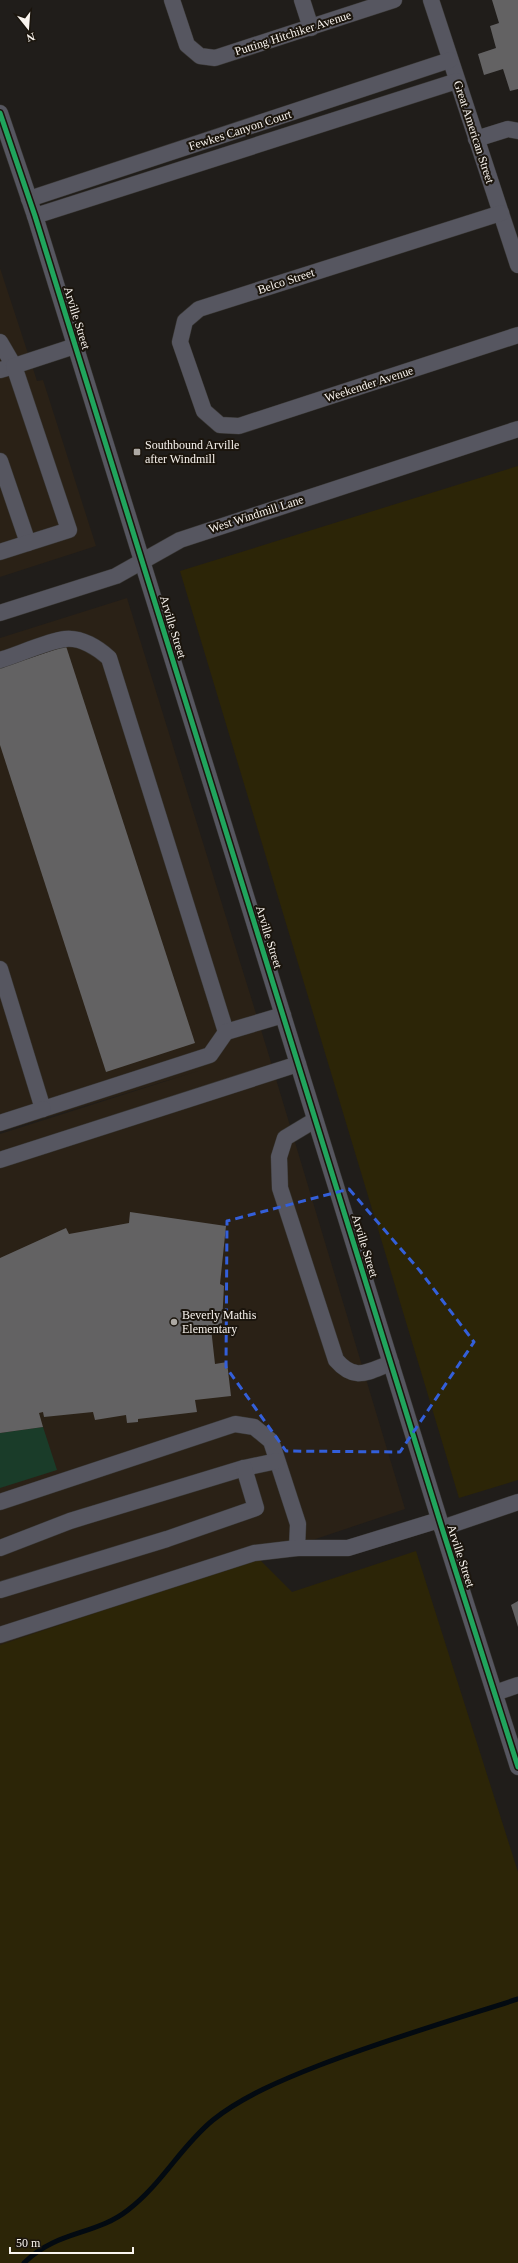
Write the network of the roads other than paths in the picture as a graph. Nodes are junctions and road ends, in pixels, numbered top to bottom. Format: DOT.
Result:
graph roads {
  1 [pos="172,0"];
  2 [pos="302,0"];
  3 [pos="394,0"];
  4 [pos="431,0"];
  5 [pos="311,28"];
  6 [pos="450,60"];
  7 [pos="457,81"];
  8 [pos="346,95"];
  9 [pos="0,113"];
  10 [pos="352,114"];
  11 [pos="518,131"];
  12 [pos="476,138"];
  13 [pos="169,153"];
  14 [pos="174,172"];
  15 [pos="29,199"];
  16 [pos="501,213"];
  17 [pos="35,216"];
  18 [pos="518,265"];
  19 [pos="518,335"];
  20 [pos="0,342"];
  21 [pos="75,346"];
  22 [pos="7,368"];
  23 [pos="220,425"];
  24 [pos="518,429"];
  25 [pos="0,460"];
  26 [pos="28,543"];
  27 [pos="0,552"];
  28 [pos="142,561"];
  29 [pos="0,613"];
  30 [pos="0,660"];
  31 [pos="0,969"];
  32 [pos="283,1015"];
  33 [pos="226,1032"];
  34 [pos="298,1064"];
  35 [pos="43,1109"];
  36 [pos="315,1120"];
  37 [pos="0,1123"];
  38 [pos="0,1160"];
  39 [pos="391,1363"];
  40 [pos="277,1461"];
  41 [pos="244,1468"];
  42 [pos="0,1502"];
  43 [pos="518,1502"];
  44 [pos="441,1524"];
  45 [pos="0,1548"];
  46 [pos="297,1548"];
  47 [pos="0,1590"];
  48 [pos="0,1635"];
  49 [pos="518,1685"];
  50 [pos="495,1693"];
  51 [pos="518,1767"];
  1 -- 5 [label="street, Putting Hitchiker Avenue"];
  2 -- 5 [label="street"];
  3 -- 5 [label="street, Putting Hitchiker Avenue"];
  4 -- 6 [label="street, Great American Street"];
  6 -- 7 [label="street, Great American Street"];
  6 -- 8 [label="street, Fewkes Canyon Court"];
  7 -- 10 [label="street, Fewkes Canyon Court"];
  7 -- 12 [label="street, Great American Street"];
  8 -- 10 [label="street"];
  8 -- 13 [label="street, Fewkes Canyon Court"];
  9 -- 15 [label="street, Arville Street"];
  10 -- 14 [label="street, Fewkes Canyon Court"];
  11 -- 12 [label="street"];
  12 -- 16 [label="street, Great American Street"];
  13 -- 14 [label="street"];
  13 -- 15 [label="street, Fewkes Canyon Court"];
  14 -- 17 [label="street, Fewkes Canyon Court"];
  15 -- 17 [label="street, Arville Street"];
  16 -- 18 [label="street, Great American Street"];
  16 -- 23 [label="street, Belco Street"];
  17 -- 21 [label="street, Arville Street"];
  19 -- 23 [label="street, Weekender Avenue"];
  20 -- 22 [label="street"];
  21 -- 22 [label="street"];
  21 -- 28 [label="street, Arville Street"];
  22 -- 26 [label="street"];
  24 -- 28 [label="street, West Windmill Lane"];
  25 -- 26 [label="street"];
  26 -- 27 [label="street"];
  28 -- 29 [label="street, West Windmill Lane"];
  28 -- 32 [label="street, Arville Street"];
  30 -- 33 [label="street"];
  31 -- 35 [label="street"];
  32 -- 33 [label="street"];
  32 -- 34 [label="street, Arville Street"];
  33 -- 35 [label="street"];
  34 -- 36 [label="street, Arville Street"];
  34 -- 38 [label="street"];
  35 -- 37 [label="street"];
  36 -- 39 [label="street, Arville Street"];
  36 -- 39 [label="street"];
  39 -- 44 [label="street, Arville Street"];
  40 -- 41 [label="street"];
  40 -- 42 [label="street"];
  40 -- 46 [label="street"];
  41 -- 45 [label="street"];
  41 -- 47 [label="street"];
  43 -- 44 [label="street"];
  44 -- 46 [label="street"];
  44 -- 50 [label="street, Arville Street"];
  46 -- 48 [label="street"];
  49 -- 50 [label="street"];
  50 -- 51 [label="street, Arville Street"];
}
